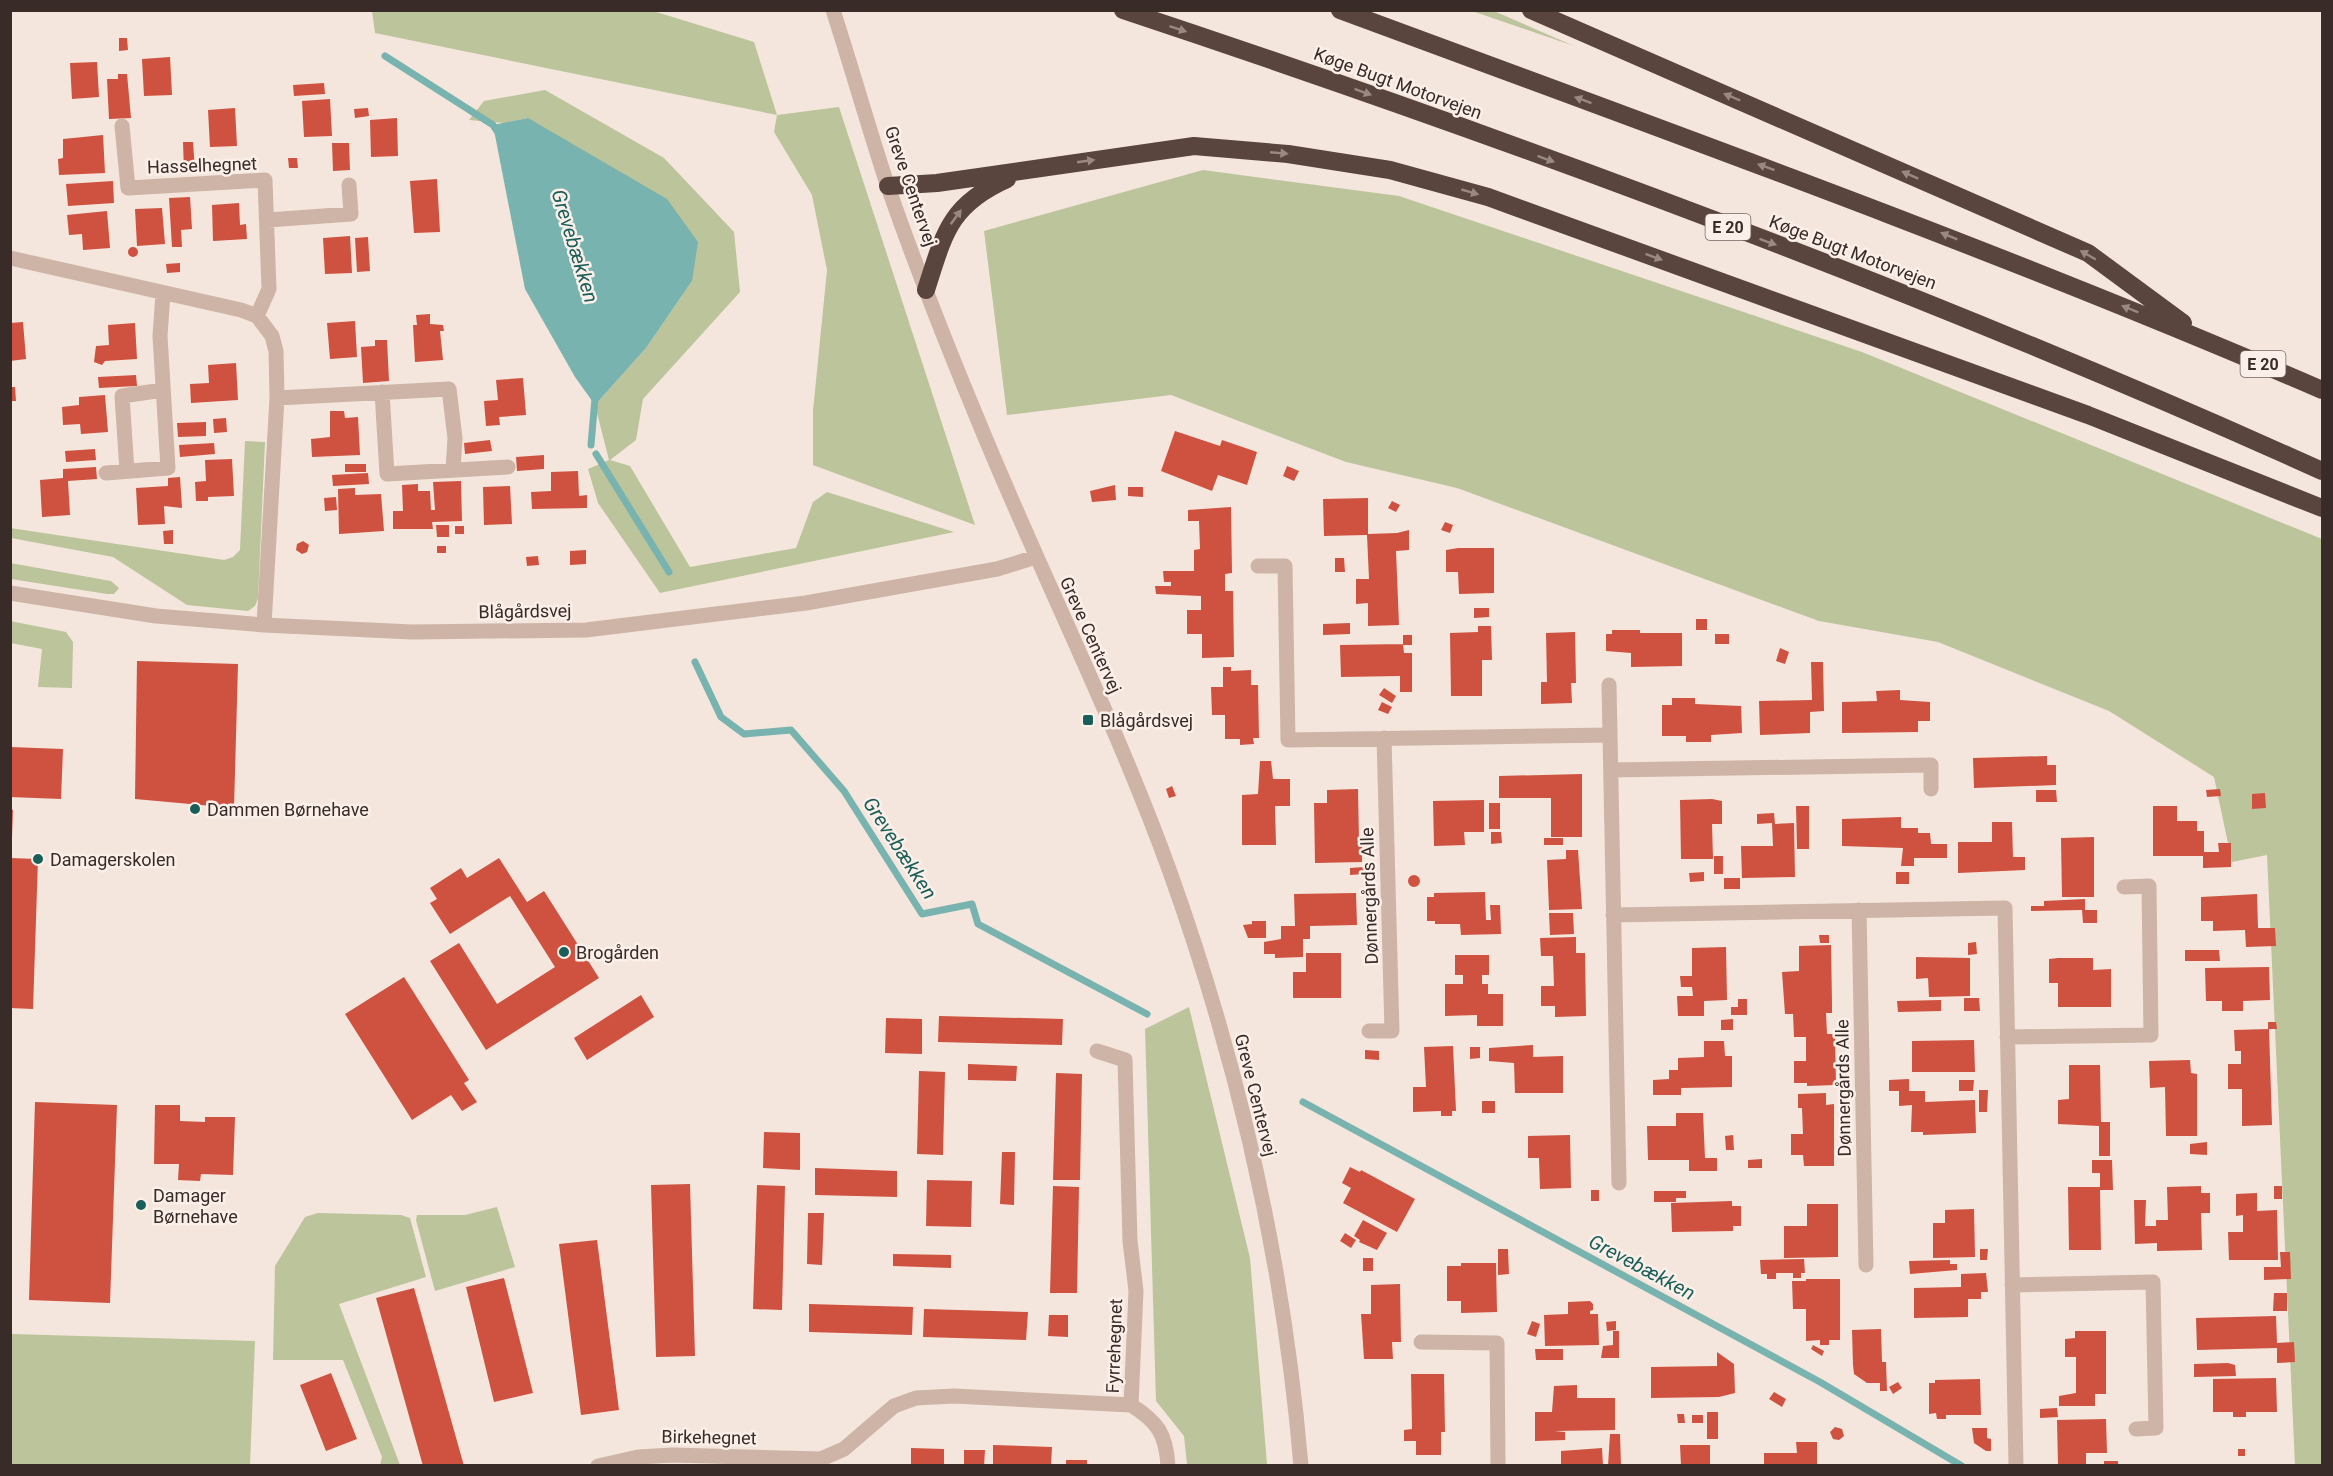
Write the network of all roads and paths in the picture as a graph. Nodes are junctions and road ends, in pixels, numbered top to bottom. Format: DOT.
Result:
graph roads {
  1 [pos="833,10"];
  2 [pos="1123,10"];
  3 [pos="1340,10"];
  4 [pos="1531,10"];
  5 [pos="122,126"];
  6 [pos="1028,170"];
  7 [pos="349,185"];
  8 [pos="888,186"];
  9 [pos="268,220"];
  10 [pos="10,258"];
  11 [pos="926,290"];
  12 [pos="163,293"];
  13 [pos="257,316"];
  14 [pos="2203,338"];
  15 [pos="163,390"];
  16 [pos="2322,390"];
  17 [pos="382,392"];
  18 [pos="277,398"];
  19 [pos="508,467"];
  20 [pos="453,470"];
  21 [pos="127,471"];
  22 [pos="2322,471"];
  23 [pos="105,473"];
  24 [pos="2322,508"];
  25 [pos="1036,557"];
  26 [pos="1258,566"];
  27 [pos="10,593"];
  28 [pos="264,625"];
  29 [pos="1609,685"];
  30 [pos="1610,735"];
  31 [pos="1384,738"];
  32 [pos="1611,770"];
  33 [pos="1931,789"];
  34 [pos="2124,887"];
  35 [pos="1859,910"];
  36 [pos="1613,915"];
  37 [pos="1370,1031"];
  38 [pos="2007,1037"];
  39 [pos="1098,1051"];
  40 [pos="1619,1183"];
  41 [pos="1866,1265"];
  42 [pos="2012,1285"];
  43 [pos="1421,1342"];
  44 [pos="1131,1405"];
  45 [pos="2136,1429"];
  46 [pos="821,1459"];
  47 [pos="598,1466"];
  48 [pos="1168,1466"];
  49 [pos="1301,1466"];
  50 [pos="1498,1466"];
  51 [pos="2016,1466"];
  1 -- 8 [label="street, Greve Centervej"];
  2 -- 22 [label="highway, Køge Bugt Motorvejen / E 20, one-way"];
  14 -- 3 [label="highway, E 20, one-way"];
  14 -- 4 [label="highway, one-way"];
  5 -- 9 [label="street, Hasselhegnet"];
  6 -- 8 [label="highway"];
  11 -- 6 [label="highway, one-way"];
  6 -- 24 [label="highway, one-way"];
  7 -- 9 [label="street"];
  8 -- 11 [label="street, Greve Centervej"];
  9 -- 13 [label="street, Hasselhegnet"];
  10 -- 12 [label="street"];
  11 -- 25 [label="street, Greve Centervej"];
  12 -- 13 [label="street"];
  12 -- 15 [label="street"];
  13 -- 18 [label="street"];
  14 -- 16 [label="highway, E 20"];
  15 -- 21 [label="street"];
  15 -- 21 [label="street"];
  17 -- 18 [label="street"];
  17 -- 20 [label="street"];
  17 -- 20 [label="street"];
  18 -- 28 [label="street"];
  19 -- 20 [label="street"];
  21 -- 23 [label="street"];
  25 -- 28 [label="street, Blågårdsvej"];
  25 -- 49 [label="street, Greve Centervej"];
  26 -- 31 [label="street"];
  27 -- 28 [label="street, Blågårdsvej"];
  29 -- 30 [label="street"];
  30 -- 31 [label="street"];
  30 -- 32 [label="street"];
  31 -- 37 [label="street, Dønnergårds Alle"];
  32 -- 33 [label="street"];
  32 -- 36 [label="street"];
  34 -- 38 [label="street"];
  35 -- 36 [label="street"];
  35 -- 38 [label="street"];
  35 -- 41 [label="street, Dønnergårds Alle"];
  36 -- 40 [label="street"];
  38 -- 42 [label="street"];
  39 -- 44 [label="street, Fyrrehegnet"];
  42 -- 45 [label="street"];
  42 -- 51 [label="street"];
  43 -- 50 [label="street"];
  44 -- 46 [label="street, Fyrrehegnet"];
  44 -- 48 [label="street"];
  46 -- 47 [label="street, Birkehegnet"];
}
